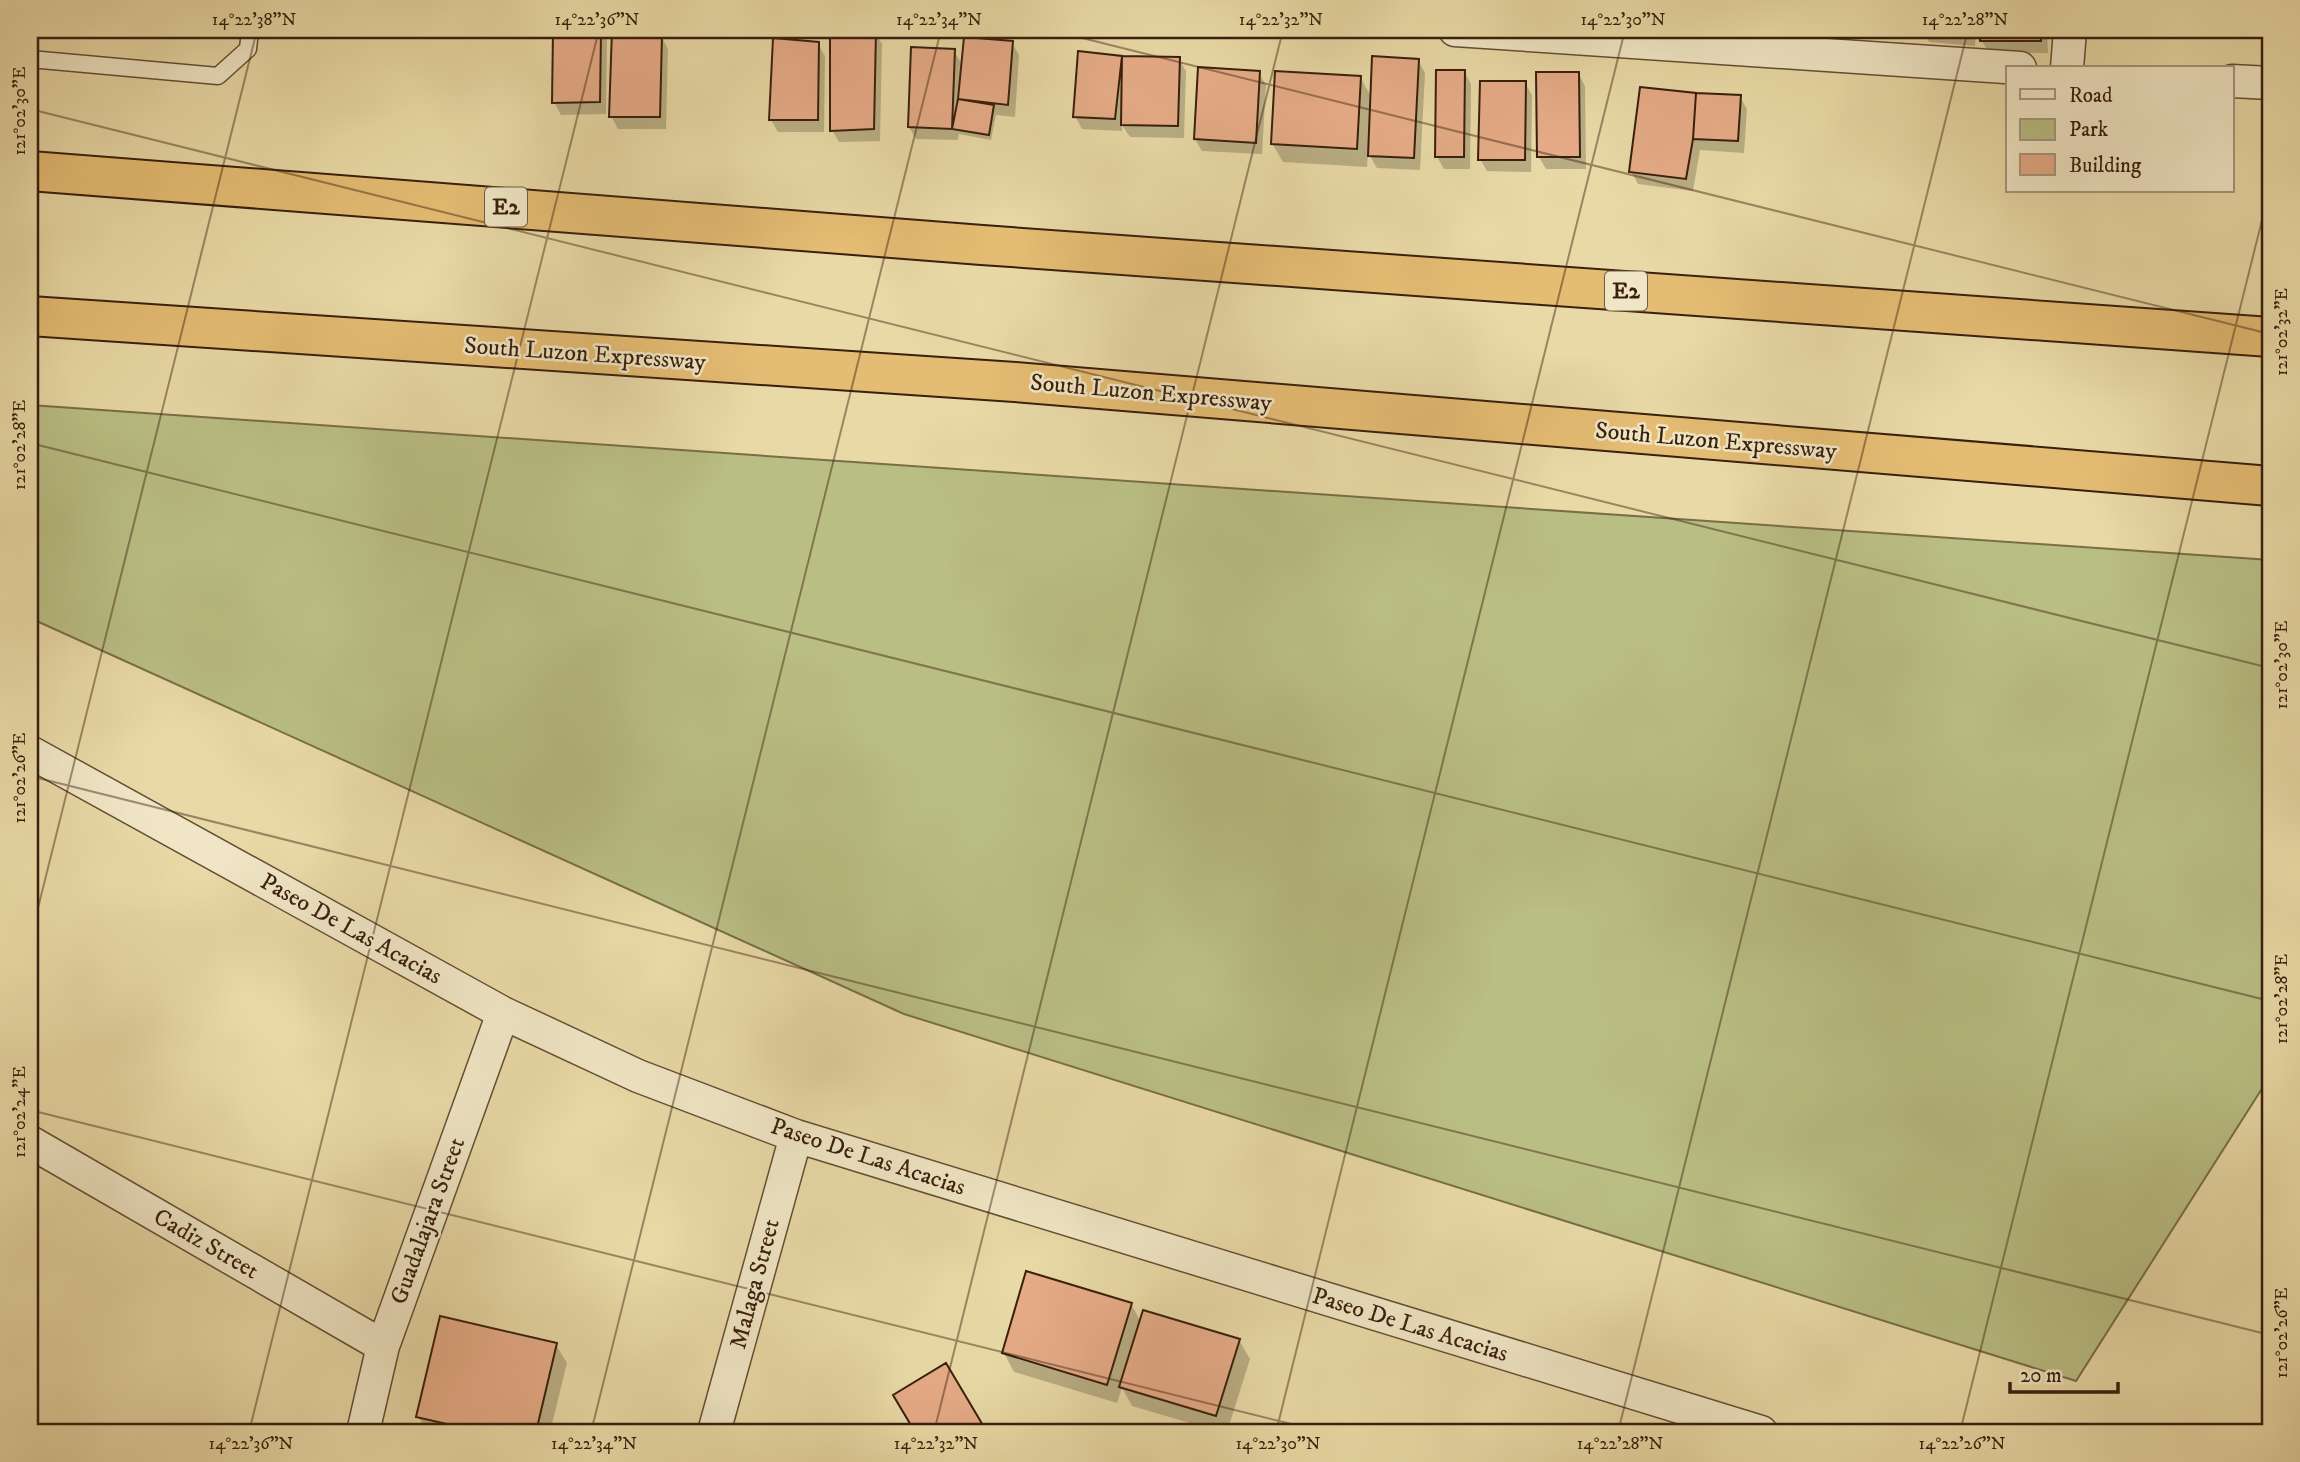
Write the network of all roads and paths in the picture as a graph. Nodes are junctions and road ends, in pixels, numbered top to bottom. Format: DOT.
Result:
graph roads {
  1 [pos="250,30"];
  2 [pos="1455,30"];
  3 [pos="2070,30"];
  4 [pos="30,59"];
  5 [pos="2067,66"];
  6 [pos="2006,67"];
  7 [pos="2234,81"];
  8 [pos="2270,83"];
  9 [pos="30,171"];
  10 [pos="30,316"];
  11 [pos="2270,337"];
  12 [pos="2270,486"];
  13 [pos="30,752"];
  14 [pos="503,1013"];
  15 [pos="796,1136"];
  16 [pos="30,1142"];
  17 [pos="383,1346"];
  18 [pos="363,1432"];
  19 [pos="714,1432"];
  20 [pos="1761,1432"];
  1 -- 4 [label="lane"];
  2 -- 6 [label="street"];
  3 -- 5 [label="street"];
  7 -- 8 [label="street"];
  9 -- 11 [label="highway, E2"];
  10 -- 12 [label="highway, South Luzon Expressway"];
  13 -- 14 [label="street, Paseo De Las Acacias"];
  14 -- 15 [label="street, Paseo De Las Acacias"];
  14 -- 17 [label="street, Guadalajara Street"];
  15 -- 19 [label="street, Malaga Street"];
  15 -- 20 [label="street, Paseo De Las Acacias"];
  16 -- 17 [label="street, Cadiz Street"];
  17 -- 18 [label="street, Guadalajara Street"];
}
